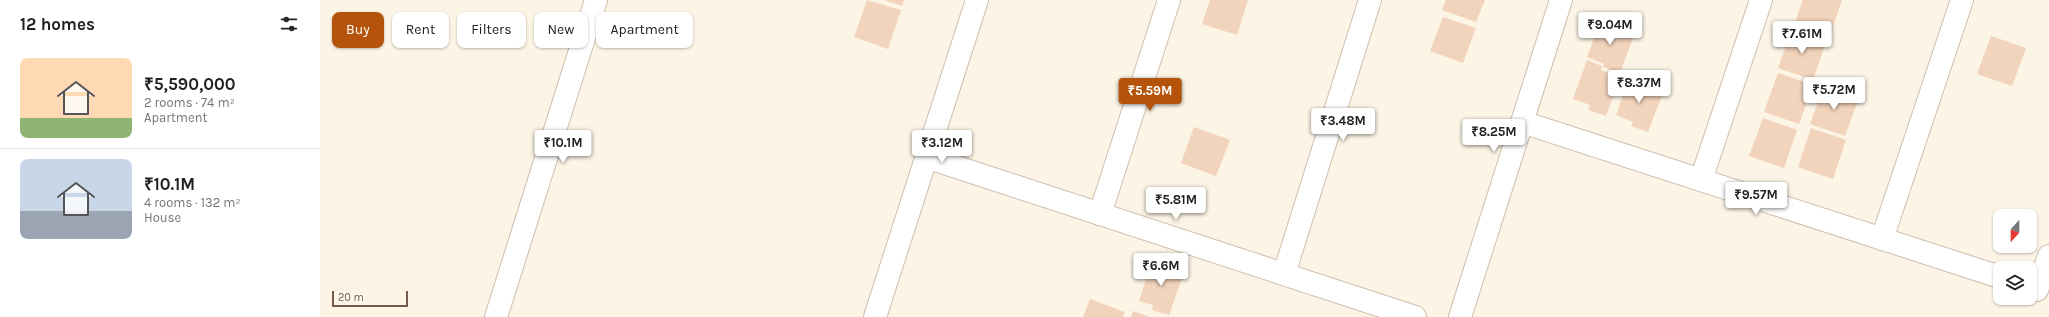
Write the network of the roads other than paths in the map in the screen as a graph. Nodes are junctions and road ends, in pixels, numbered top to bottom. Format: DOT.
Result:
graph roads {
  1 [pos="596,0"];
  2 [pos="977,0"];
  3 [pos="1168,0"];
  4 [pos="1370,0"];
  5 [pos="1561,0"];
  6 [pos="1762,0"];
  7 [pos="1962,0"];
  8 [pos="1522,122"];
  9 [pos="926,157"];
  10 [pos="1701,180"];
  11 [pos="1100,214"];
  12 [pos="1882,239"];
  13 [pos="2049,256"];
  14 [pos="1284,274"];
  15 [pos="1993,276"];
  16 [pos="2037,290"];
  17 [pos="496,317"];
  18 [pos="875,317"];
  19 [pos="1415,317"];
  20 [pos="1460,317"];
  1 -- 17 [label="street"];
  2 -- 9 [label="street"];
  3 -- 11 [label="street"];
  4 -- 14 [label="street"];
  5 -- 8 [label="street"];
  6 -- 10 [label="street"];
  7 -- 12 [label="street"];
  8 -- 10 [label="street"];
  8 -- 20 [label="street"];
  9 -- 11 [label="street"];
  9 -- 18 [label="street"];
  10 -- 12 [label="street"];
  11 -- 14 [label="street"];
  12 -- 15 [label="street"];
  13 -- 16 [label="street"];
  14 -- 19 [label="street"];
}
